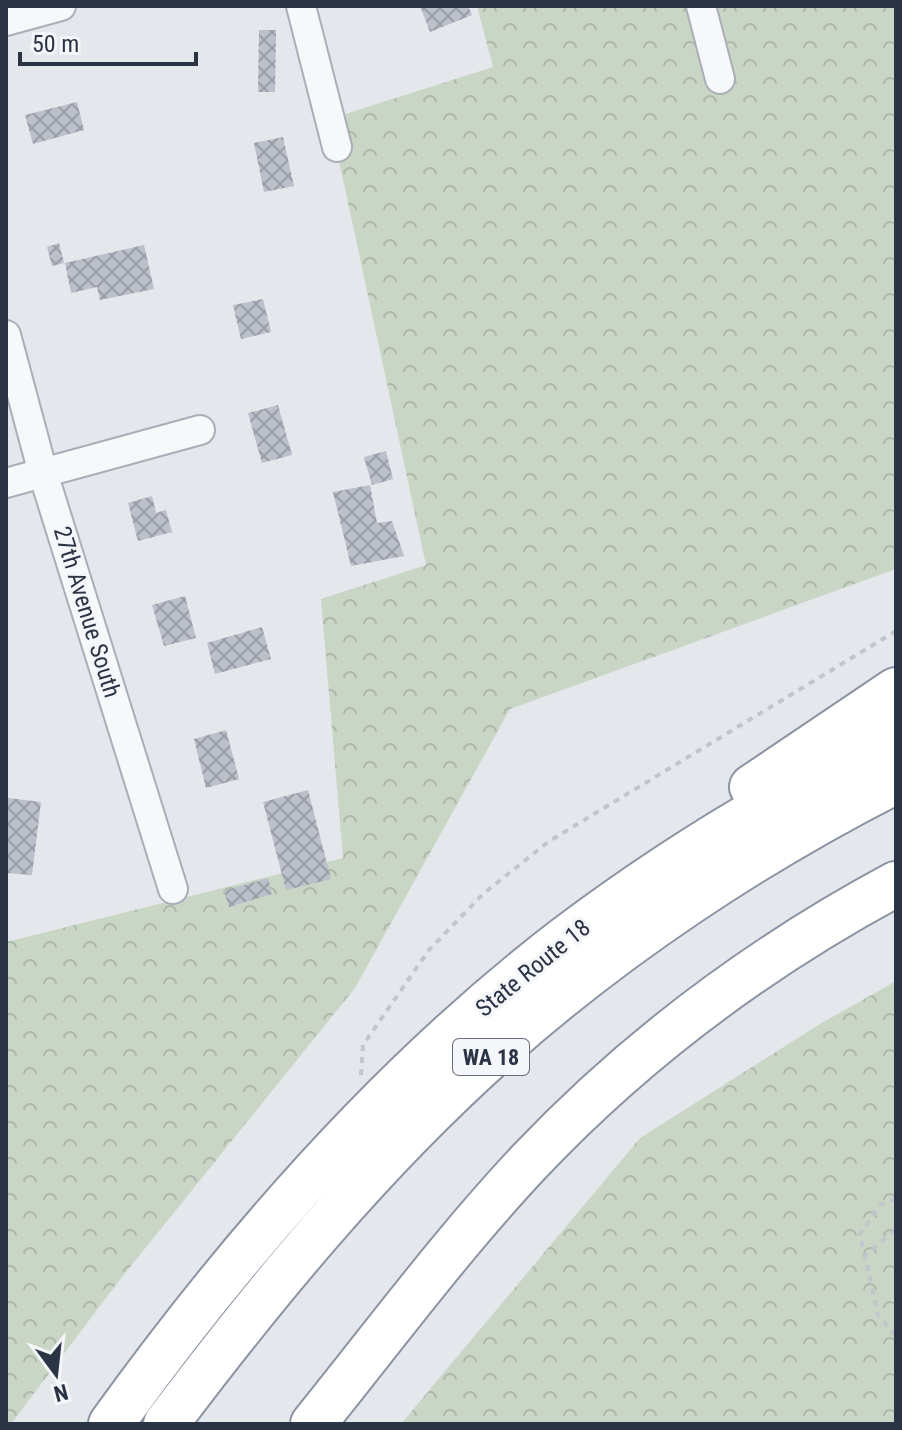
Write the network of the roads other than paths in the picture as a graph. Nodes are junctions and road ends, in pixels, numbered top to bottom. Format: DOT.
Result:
graph roads {
  1 [pos="61,6"];
  2 [pos="301,6"];
  3 [pos="701,6"];
  4 [pos="6,21"];
  5 [pos="720,79"];
  6 [pos="337,147"];
  7 [pos="6,335"];
  8 [pos="200,430"];
  9 [pos="43,473"];
  10 [pos="6,483"];
  11 [pos="896,690"];
  12 [pos="896,737"];
  13 [pos="896,781"];
  14 [pos="896,884"];
  15 [pos="173,889"];
  16 [pos="896,899"];
  17 [pos="819,926"];
  18 [pos="564,940"];
  19 [pos="144,1378"];
  20 [pos="102,1424"];
  21 [pos="111,1424"];
  22 [pos="166,1424"];
  23 [pos="313,1424"];
  1 -- 4 [label="street"];
  2 -- 6 [label="street"];
  3 -- 5 [label="street"];
  7 -- 9 [label="street, 27th Avenue South"];
  8 -- 9 [label="street"];
  9 -- 10 [label="street"];
  9 -- 15 [label="street, 27th Avenue South"];
  11 -- 18 [label="highway"];
  12 -- 18 [label="highway, State Route 18 / WA 18"];
  13 -- 22 [label="highway, State Route 18 / WA 18"];
  14 -- 17 [label="highway"];
  16 -- 17 [label="highway"];
  17 -- 23 [label="highway"];
  18 -- 19 [label="highway, State Route 18 / WA 18"];
  19 -- 20 [label="highway"];
  19 -- 21 [label="highway, State Route 18 / WA 18"];
}
